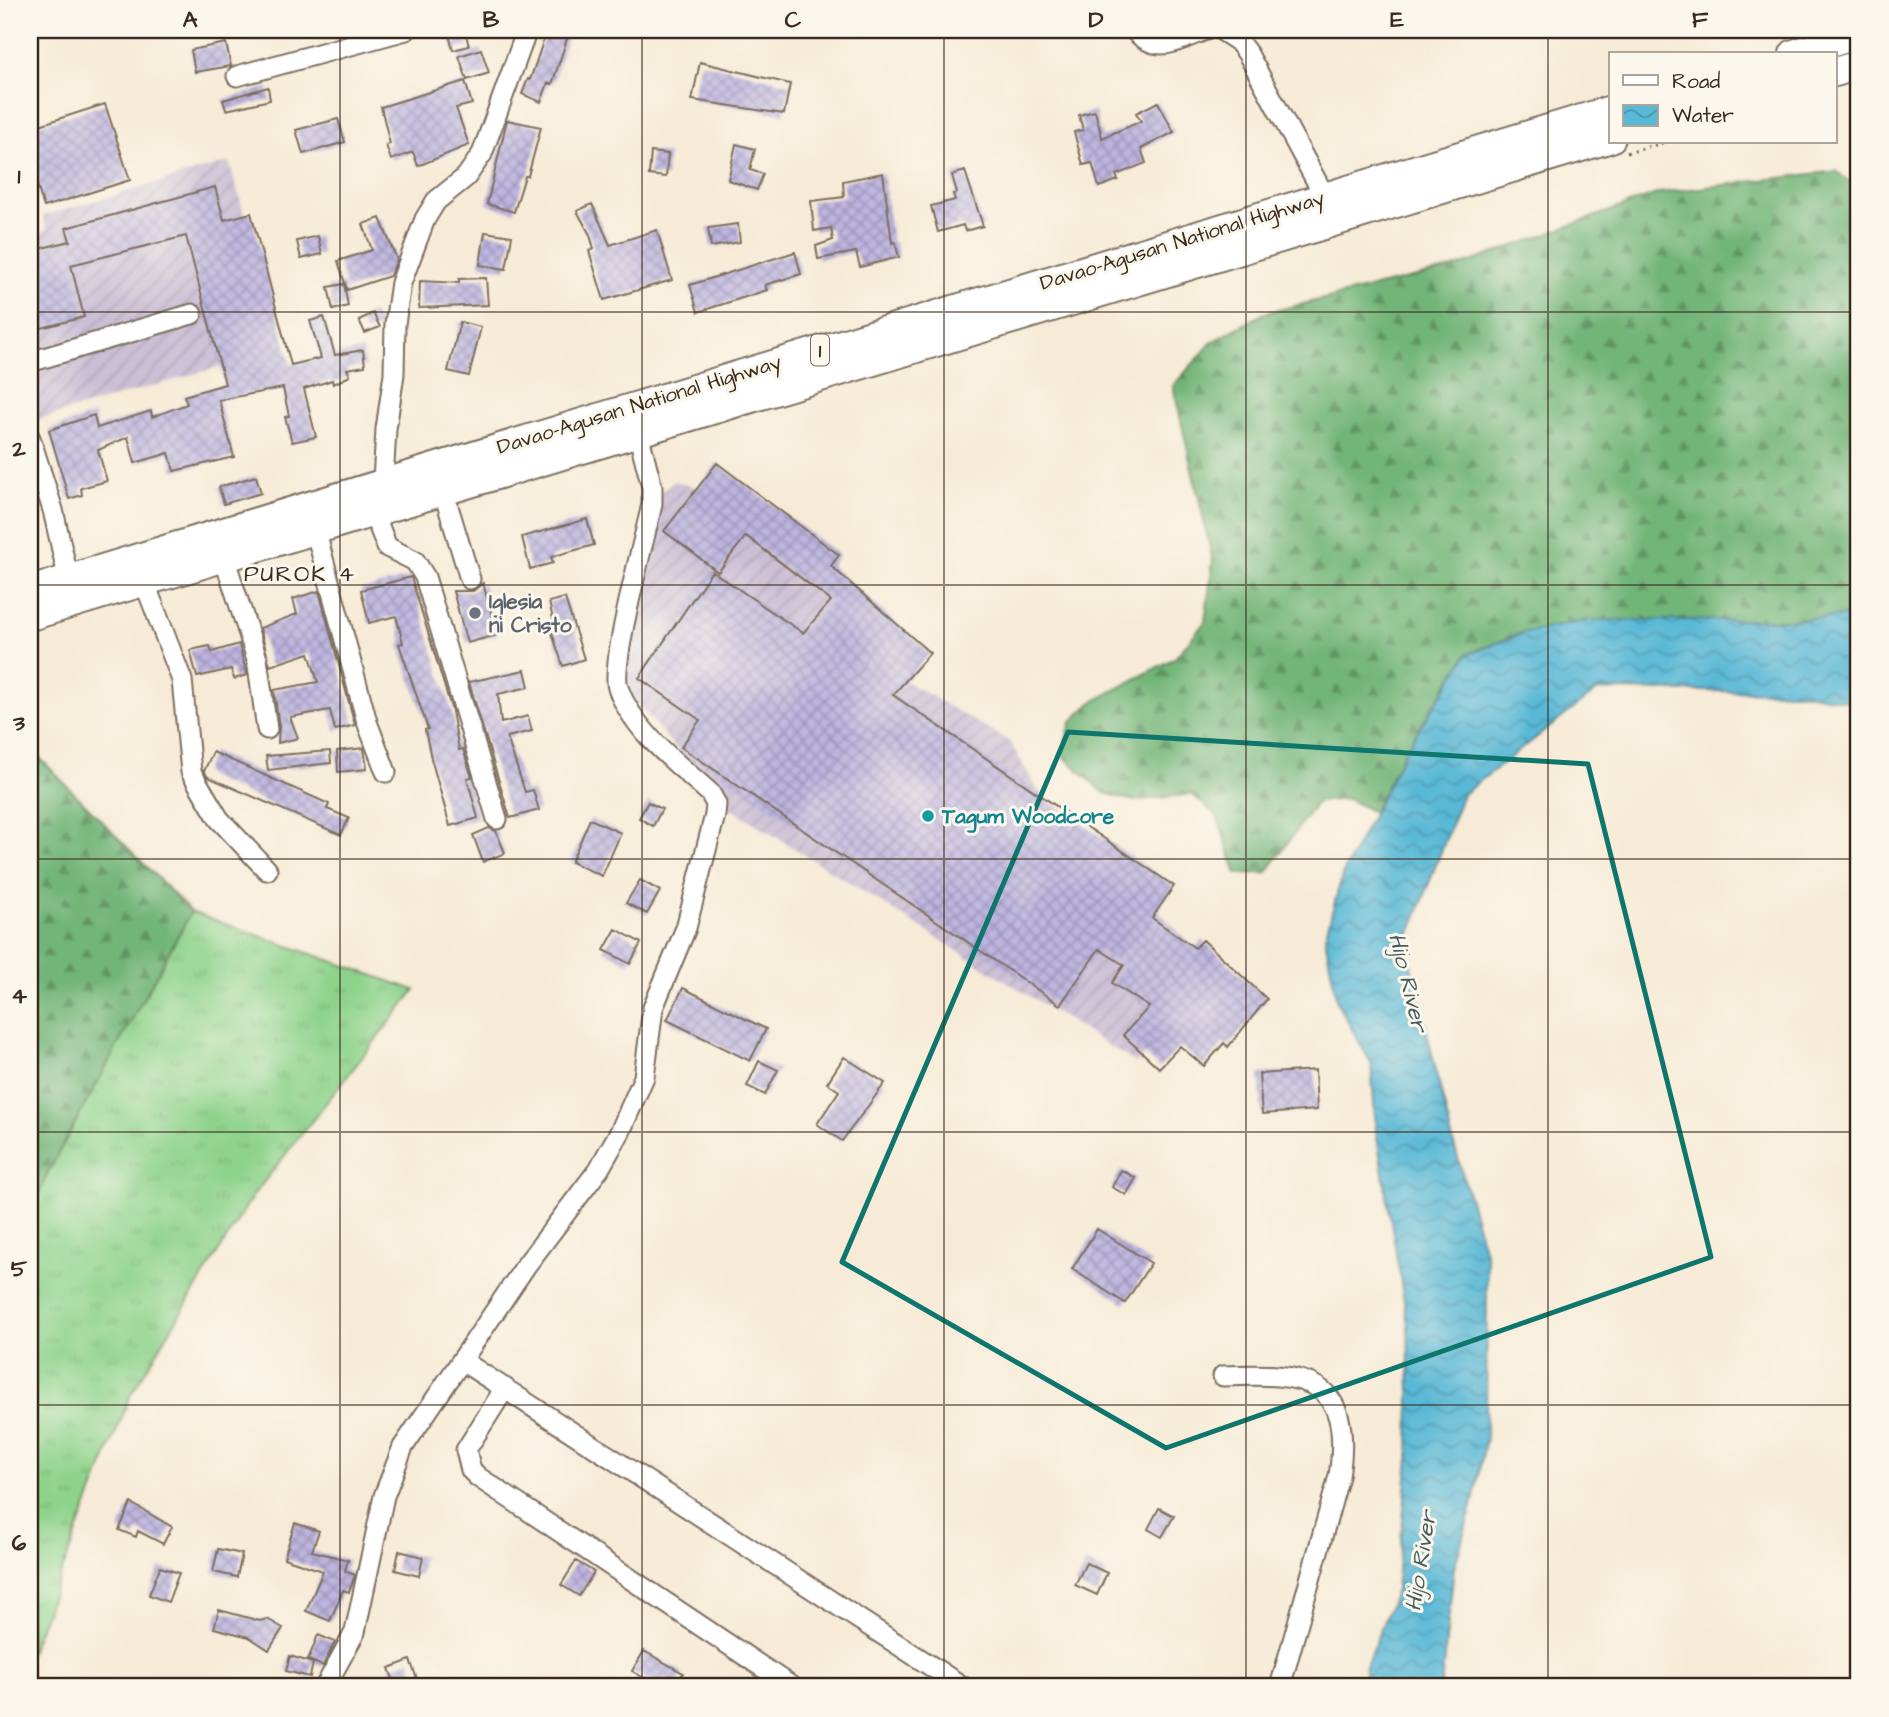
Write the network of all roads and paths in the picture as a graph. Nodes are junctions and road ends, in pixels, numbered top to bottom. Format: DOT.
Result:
graph roads {
  1 [pos="407,30"];
  2 [pos="527,30"];
  3 [pos="1134,30"];
  4 [pos="1206,30"];
  5 [pos="1221,30"];
  6 [pos="1859,34"];
  7 [pos="1800,52"];
  8 [pos="1859,65"];
  9 [pos="1836,72"];
  10 [pos="237,76"];
  11 [pos="1609,111"];
  12 [pos="1609,139"];
  13 [pos="1325,197"];
  14 [pos="192,314"];
  15 [pos="30,362"];
  16 [pos="634,419"];
  17 [pos="30,438"];
  18 [pos="383,482"];
  19 [pos="37,486"];
  20 [pos="443,489"];
  21 [pos="373,511"];
  22 [pos="315,529"];
  23 [pos="224,557"];
  24 [pos="470,579"];
  25 [pos="144,581"];
  26 [pos="30,591"];
  27 [pos="72,591"];
  28 [pos="30,616"];
  29 [pos="267,729"];
  30 [pos="386,772"];
  31 [pos="497,819"];
  32 [pos="267,870"];
  33 [pos="464,1362"];
  34 [pos="1223,1376"];
  35 [pos="505,1388"];
  36 [pos="325,1687"];
  37 [pos="792,1687"];
  38 [pos="963,1687"];
  39 [pos="1280,1687"];
  1 -- 10 [label="street"];
  2 -- 18 [label="street"];
  3 -- 4 [label="street"];
  5 -- 13 [label="street"];
  6 -- 7 [label="highway"];
  8 -- 9 [label="highway"];
  11 -- 13 [label="highway, Davao-Agusan National Highway / 1"];
  12 -- 16 [label="highway, Davao-Agusan National Highway / 1"];
  13 -- 16 [label="highway, Davao-Agusan National Highway / 1"];
  14 -- 15 [label="street"];
  16 -- 18 [label="highway, Davao-Agusan National Highway / 1"];
  16 -- 20 [label="highway, Davao-Agusan National Highway / 1"];
  16 -- 33 [label="street"];
  17 -- 19 [label="street"];
  18 -- 27 [label="highway, Davao-Agusan National Highway / 1"];
  19 -- 27 [label="street"];
  20 -- 21 [label="highway, Davao-Agusan National Highway / 1"];
  20 -- 24 [label="street"];
  21 -- 22 [label="highway, Davao-Agusan National Highway / 1"];
  21 -- 31 [label="street"];
  22 -- 23 [label="highway, Davao-Agusan National Highway / 1"];
  22 -- 30 [label="street"];
  23 -- 25 [label="highway, Davao-Agusan National Highway / 1"];
  23 -- 29 [label="street"];
  25 -- 27 [label="highway, Davao-Agusan National Highway / 1"];
  25 -- 32 [label="street"];
  26 -- 27 [label="highway, Davao-Agusan National Highway / 1"];
  27 -- 28 [label="highway, Davao-Agusan National Highway / 1"];
  33 -- 35 [label="street"];
  33 -- 36 [label="street"];
  34 -- 39 [label="street"];
  35 -- 37 [label="street"];
  35 -- 38 [label="street"];
}
